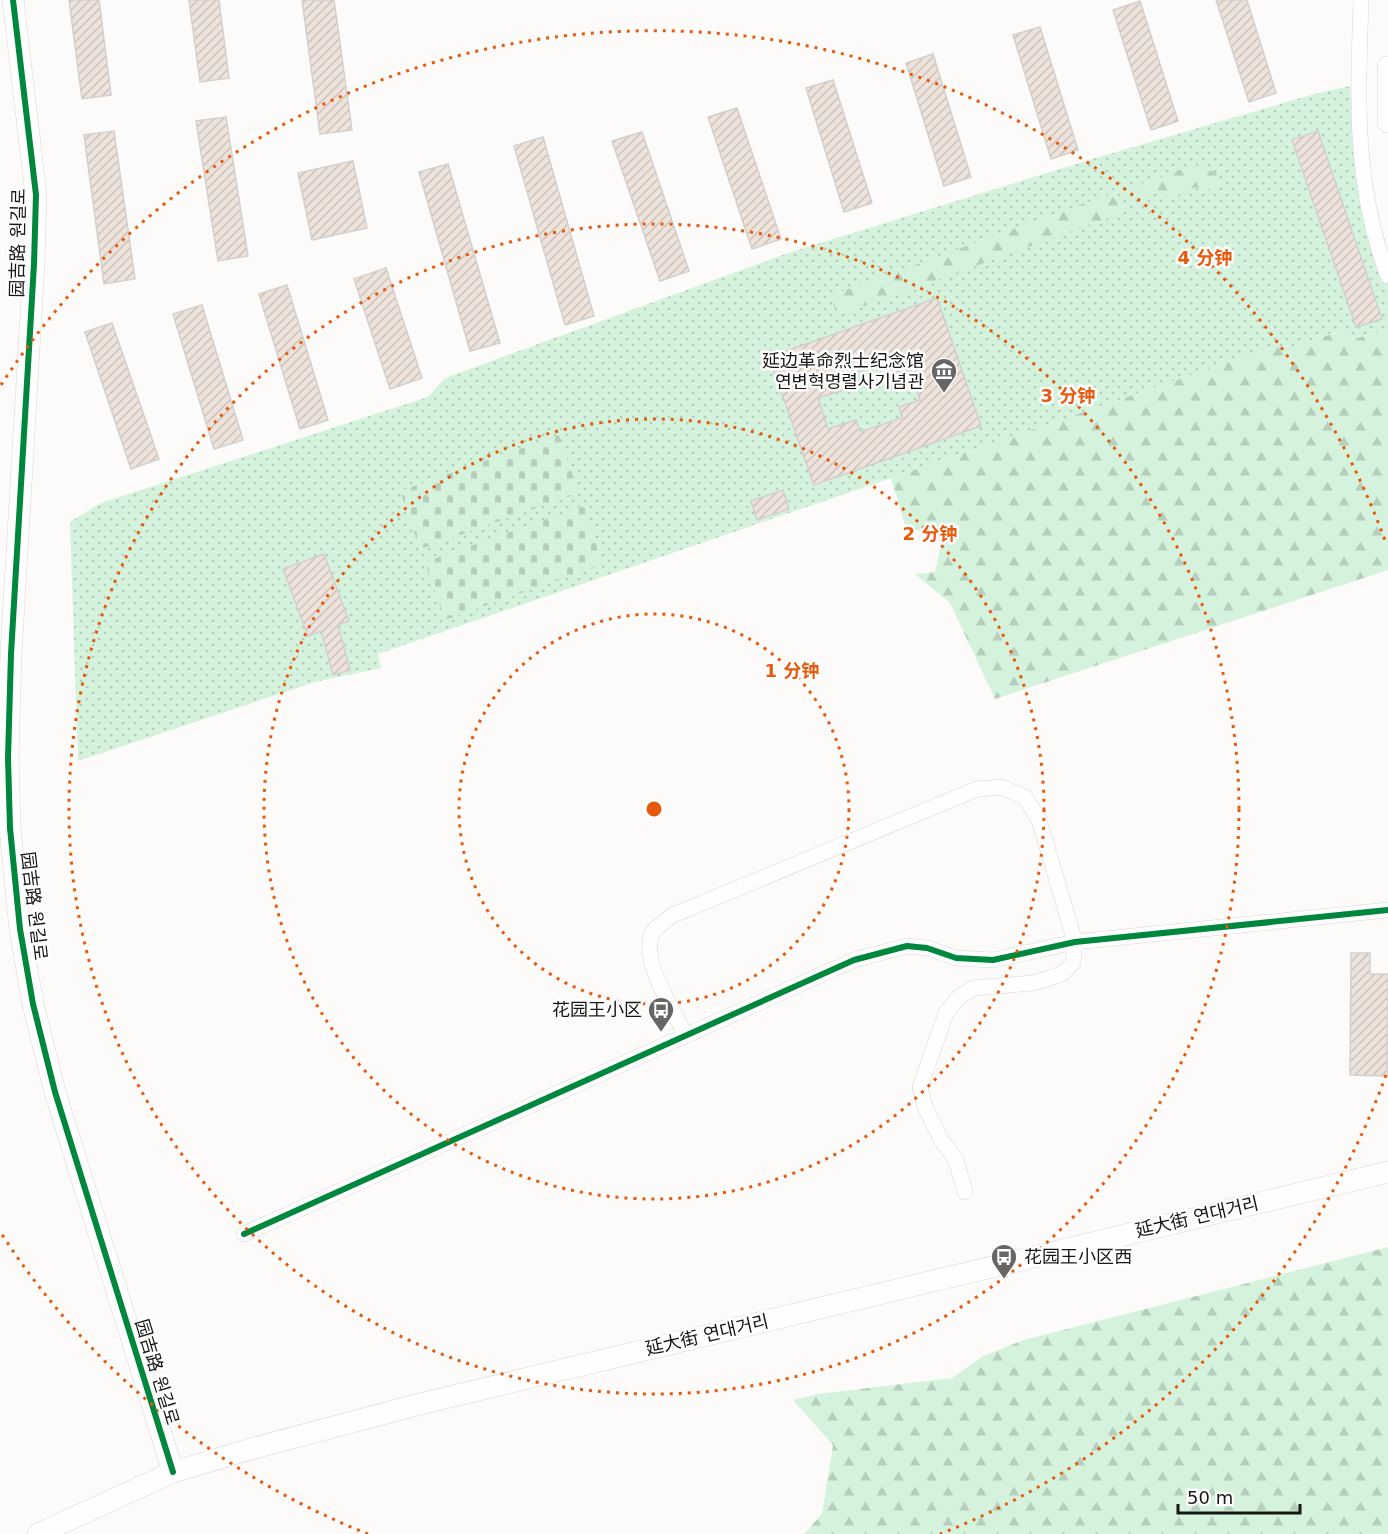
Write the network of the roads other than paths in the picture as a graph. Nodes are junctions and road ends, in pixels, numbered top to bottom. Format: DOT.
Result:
graph roads {
  1 [pos="13,0"];
  2 [pos="1361,0"];
  3 [pos="1388,66"];
  4 [pos="1388,122"];
  5 [pos="1388,276"];
  6 [pos="1388,910"];
  7 [pos="1075,942"];
  8 [pos="685,1034"];
  9 [pos="1388,1172"];
  10 [pos="965,1192"];
  11 [pos="244,1234"];
  12 [pos="173,1472"];
  13 [pos="38,1534"];
  1 -- 12 [label="street, 园吉路 원길로"];
  2 -- 5 [label="street"];
  3 -- 4 [label="street"];
  6 -- 7 [label="street"];
  7 -- 8 [label="street"];
  7 -- 8 [label="street"];
  7 -- 10 [label="street"];
  8 -- 11 [label="street"];
  9 -- 12 [label="street, 延大街 연대거리"];
  12 -- 13 [label="street, 延大街 연대거리"];
}
